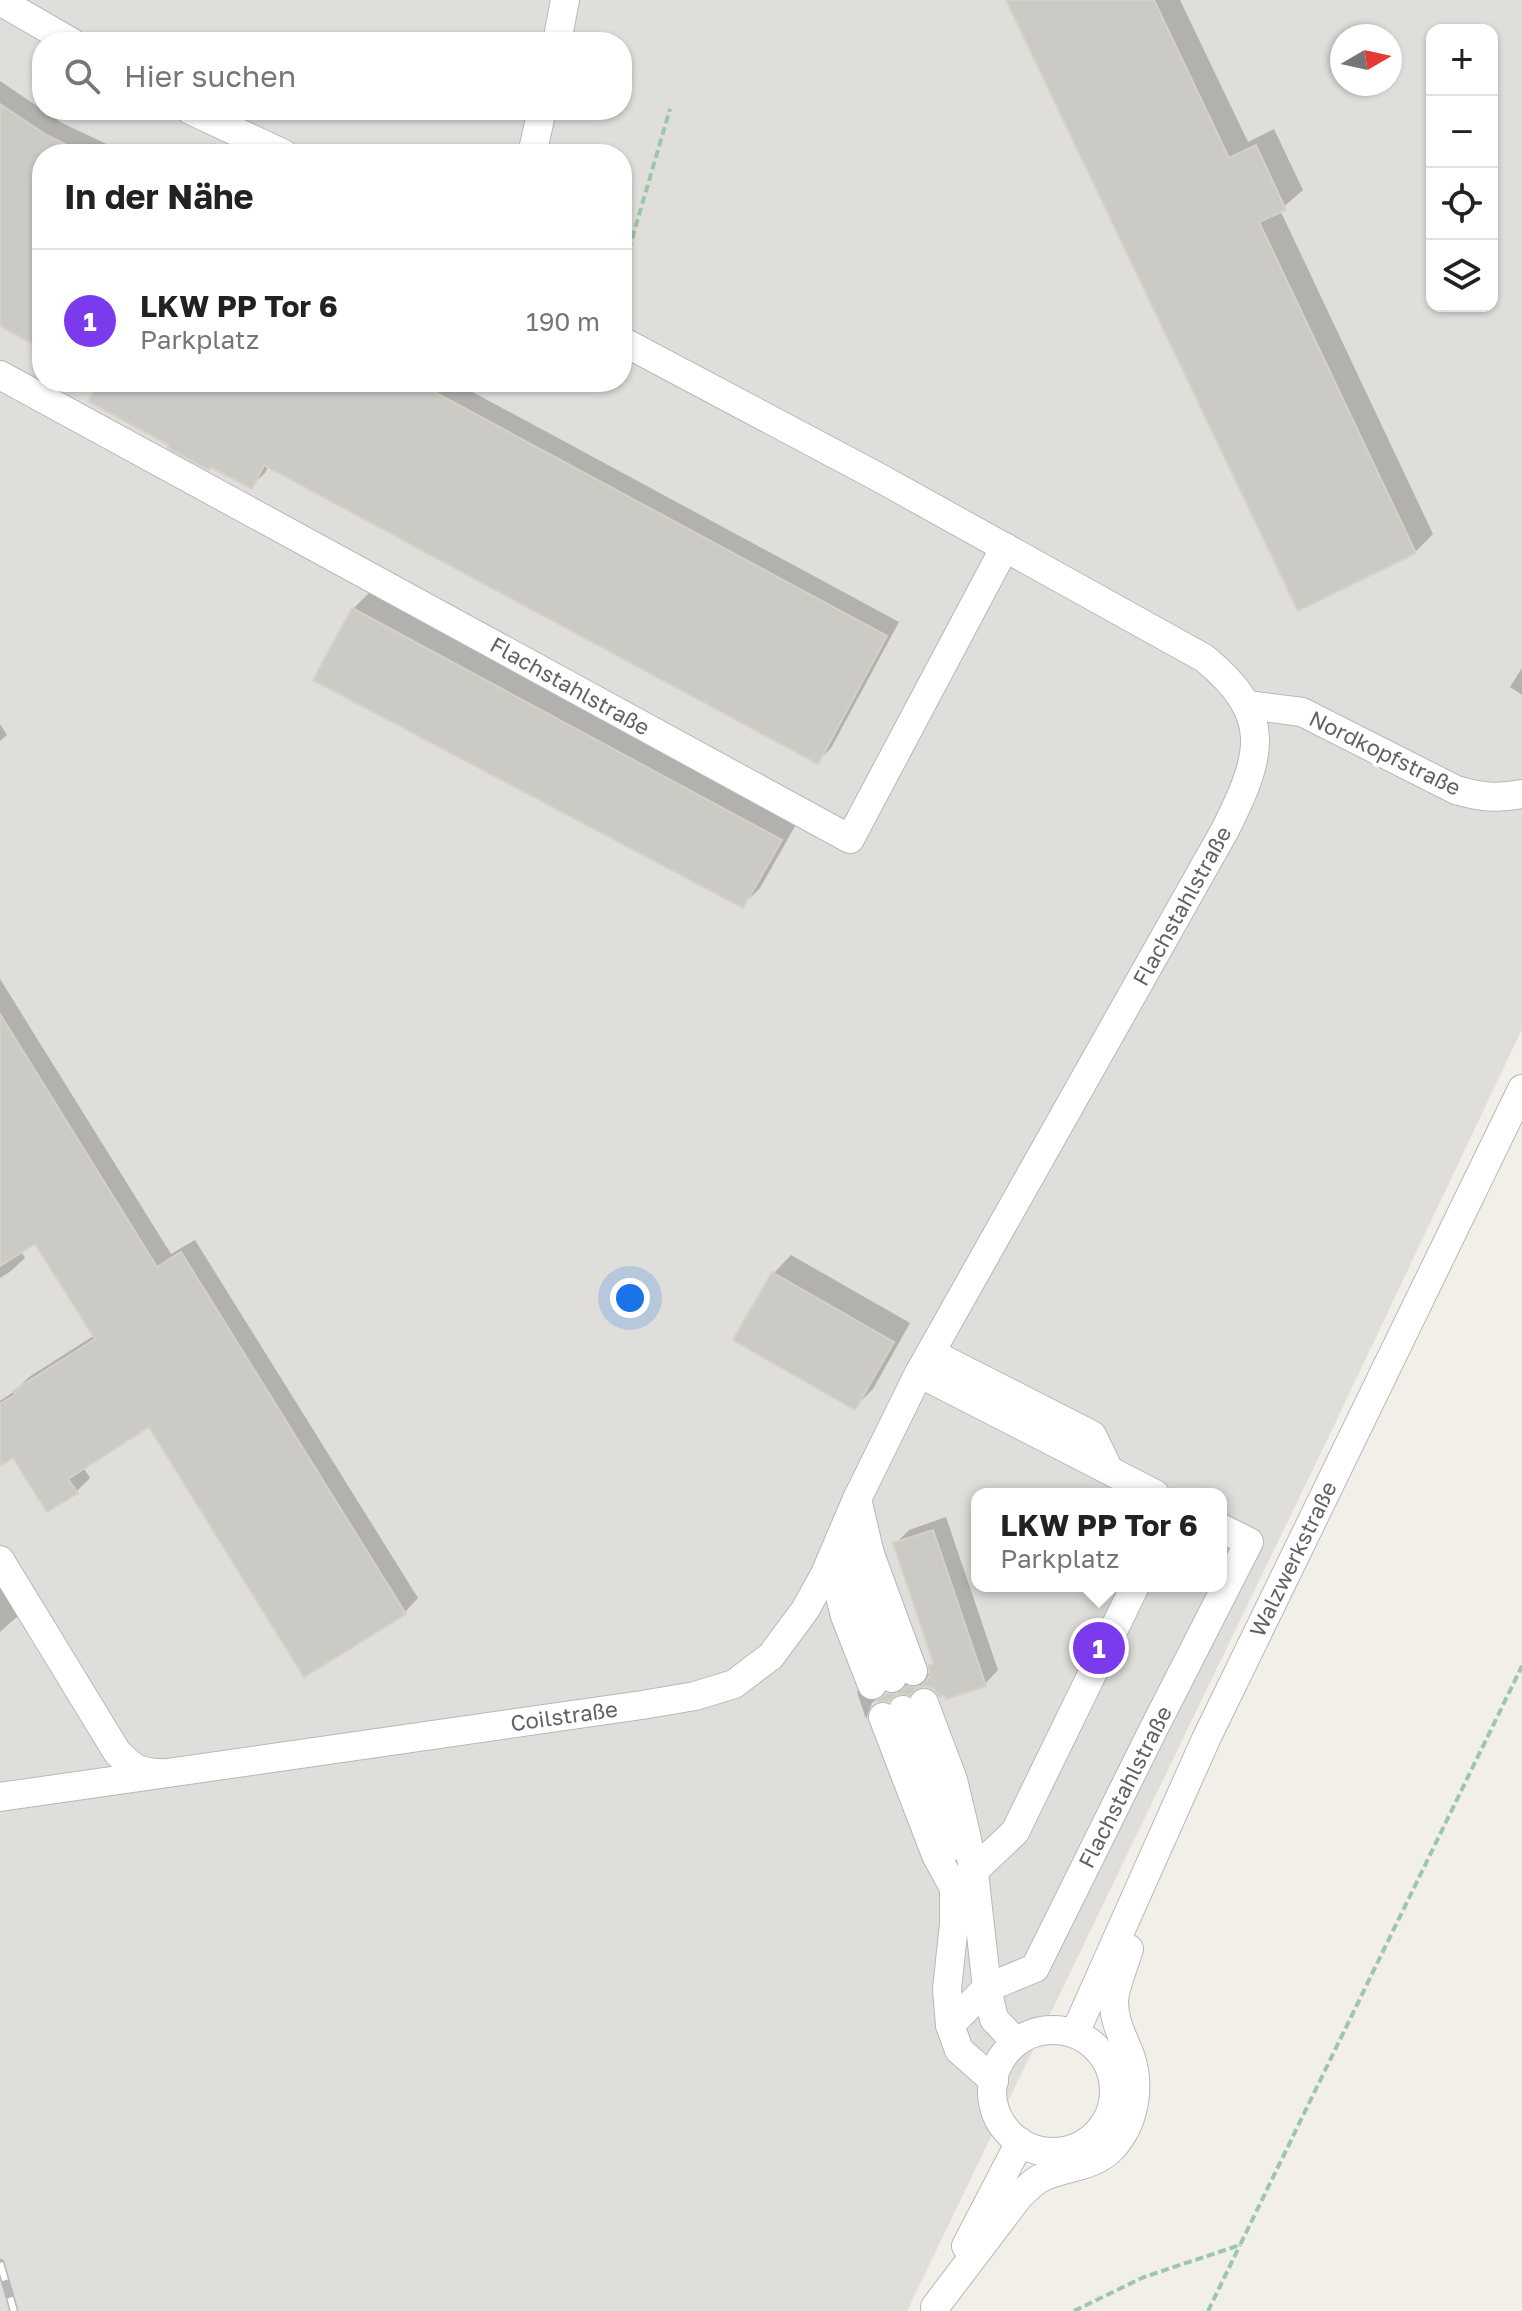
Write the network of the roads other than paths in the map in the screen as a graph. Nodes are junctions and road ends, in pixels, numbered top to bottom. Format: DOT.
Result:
graph roads {
  1 [pos="565,0"];
  2 [pos="0,1"];
  3 [pos="54,32"];
  4 [pos="559,32"];
  5 [pos="211,120"];
  6 [pos="540,120"];
  7 [pos="263,144"];
  8 [pos="534,144"];
  9 [pos="632,346"];
  10 [pos="0,375"];
  11 [pos="1005,547"];
  12 [pos="1247,705"];
  13 [pos="1522,794"];
  14 [pos="1522,1089"];
  15 [pos="925,1363"];
  16 [pos="1144,1488"];
  17 [pos="857,1499"];
  18 [pos="1227,1531"];
  19 [pos="836,1549"];
  20 [pos="0,1560"];
  21 [pos="1227,1585"];
  22 [pos="1132,1592"];
  23 [pos="1223,1592"];
  24 [pos="169,1773"];
  25 [pos="0,1797"];
  26 [pos="1170,1818"];
  27 [pos="964,1880"];
  28 [pos="987,1988"];
  29 [pos="950,2025"];
  30 [pos="1075,2033"];
  31 [pos="1016,2042"];
  32 [pos="994,2081"];
  33 [pos="1020,2142"];
  34 [pos="934,2309"];
  1 -- 4 [label="street"];
  2 -- 3 [label="street"];
  5 -- 7 [label="street"];
  6 -- 8 [label="street"];
  9 -- 11 [label="street, Flachstahlstraße"];
  10 -- 11 [label="street, Flachstahlstraße"];
  11 -- 12 [label="street, Flachstahlstraße"];
  12 -- 13 [label="street, Nordkopfstraße"];
  12 -- 15 [label="street, Flachstahlstraße"];
  14 -- 26 [label="street, Walzwerkstraße"];
  15 -- 16 [label="street"];
  15 -- 17 [label="street, Flachstahlstraße"];
  17 -- 19 [label="street, Coilstraße"];
  17 -- 19 [label="street"];
  18 -- 21 [label="street, Flachstahlstraße"];
  19 -- 24 [label="street, Coilstraße"];
  20 -- 24 [label="street, Coilstraße"];
  22 -- 27 [label="street"];
  23 -- 28 [label="street, Flachstahlstraße"];
  24 -- 25 [label="street, Coilstraße"];
  26 -- 30 [label="street, Walzwerkstraße"];
  26 -- 34 [label="street"];
  27 -- 27 [label="street"];
  27 -- 28 [label="street"];
  27 -- 29 [label="street"];
  28 -- 29 [label="street, Flachstahlstraße"];
  28 -- 31 [label="street"];
  29 -- 32 [label="street"];
  30 -- 31 [label="street"];
  30 -- 33 [label="street"];
  31 -- 32 [label="street"];
  32 -- 33 [label="street"];
  33 -- 34 [label="street"];
}
